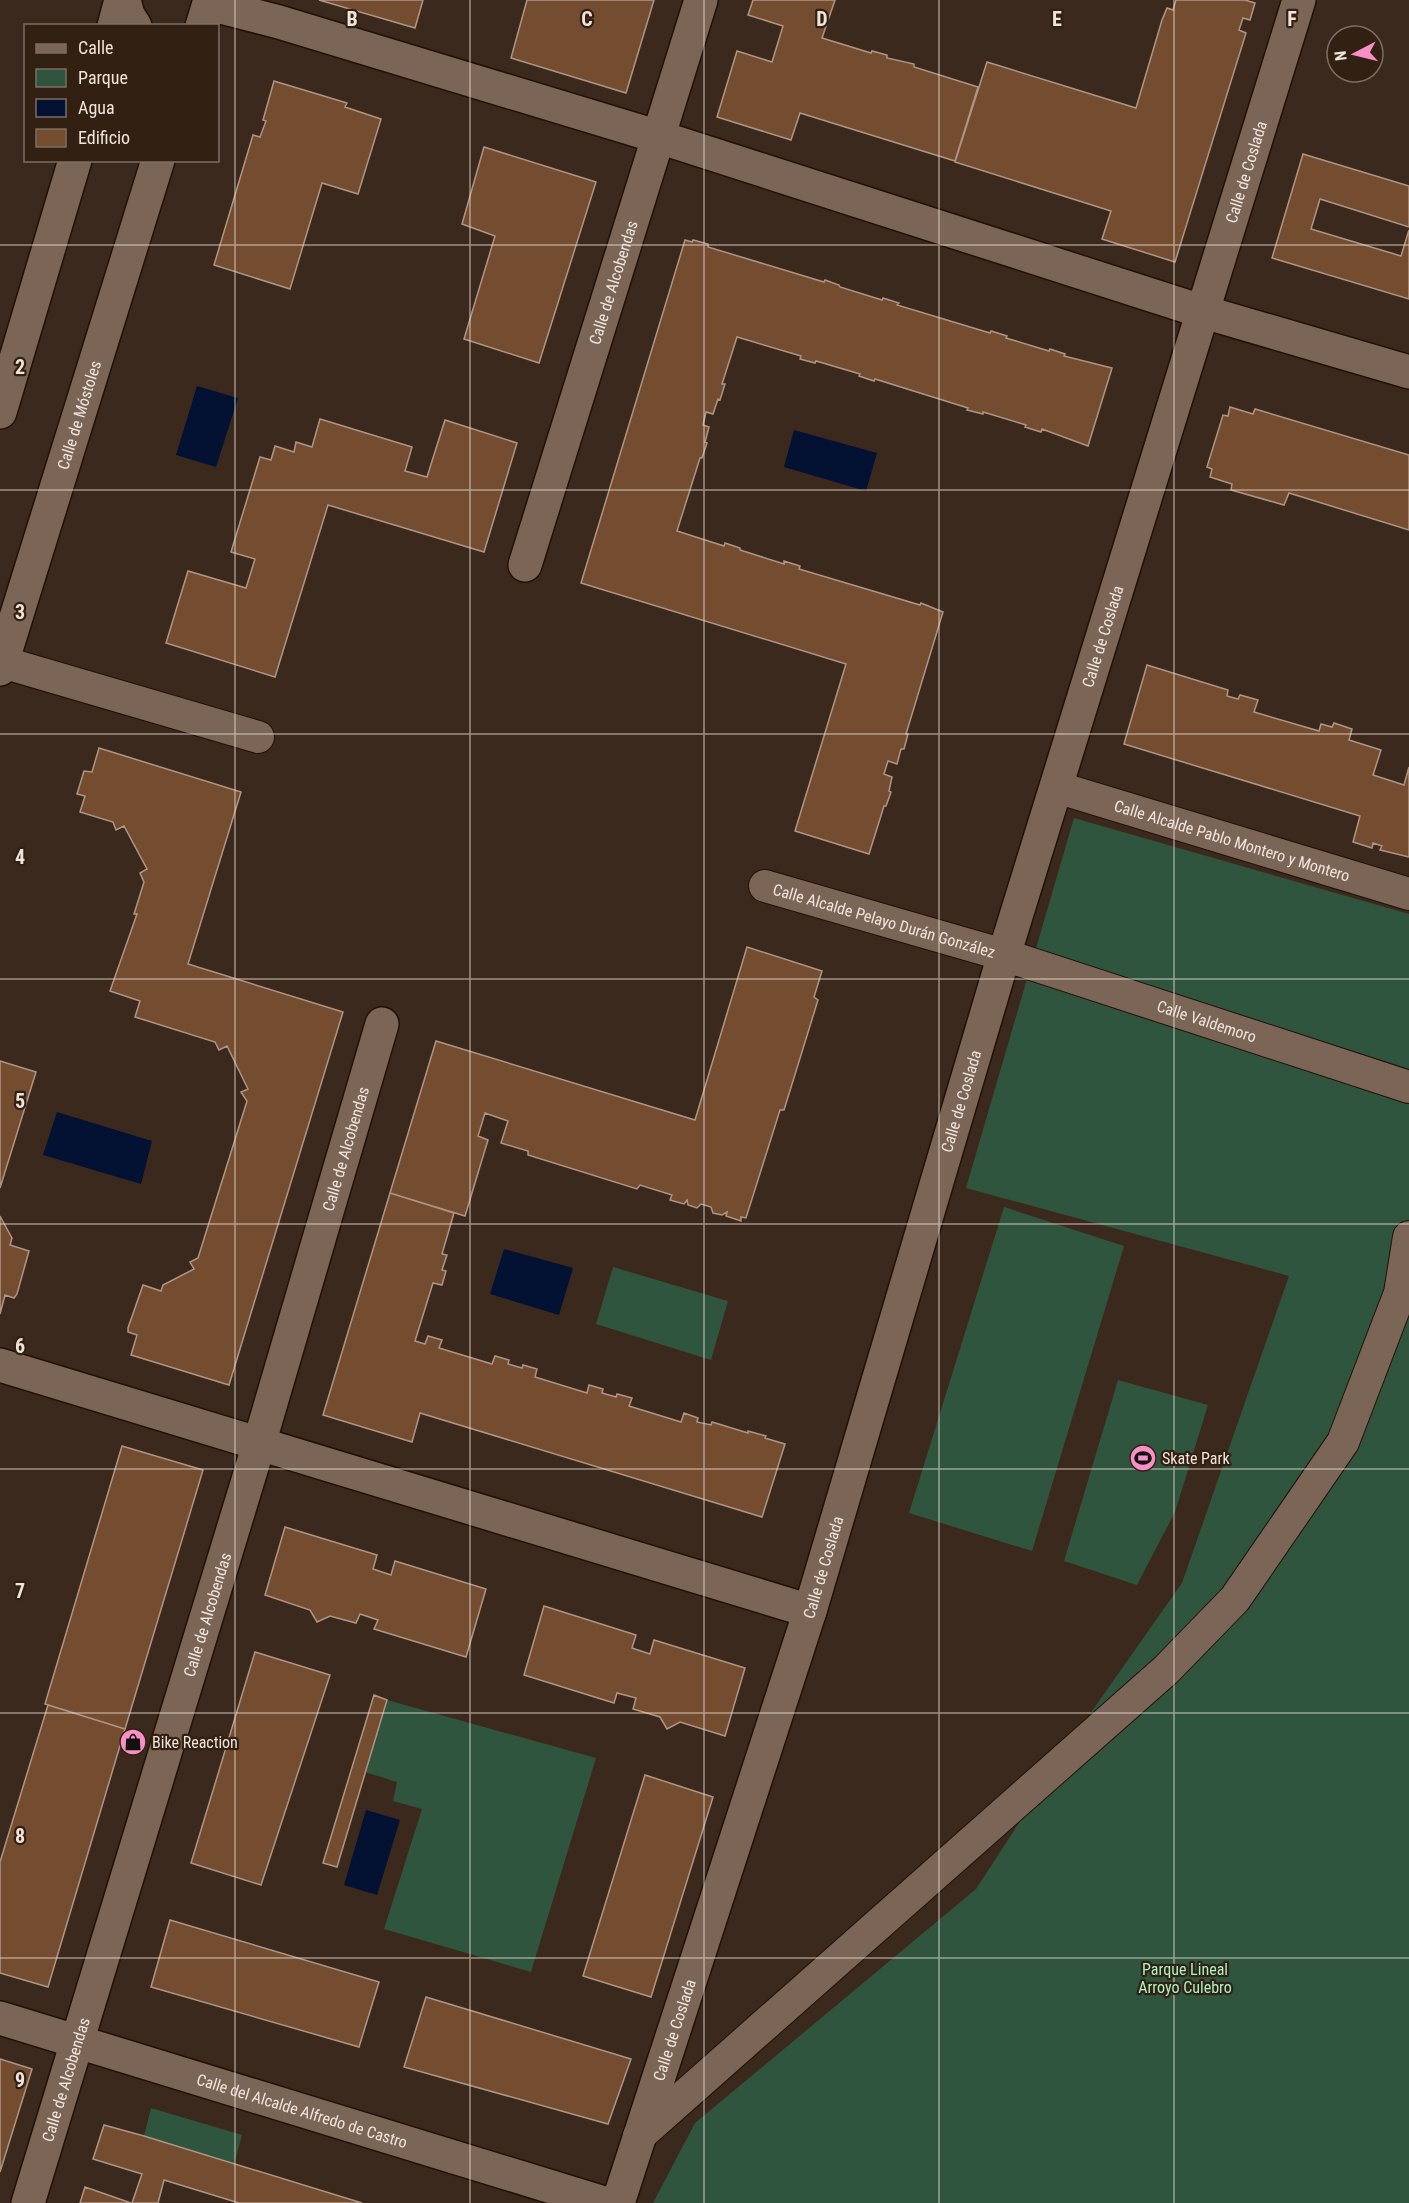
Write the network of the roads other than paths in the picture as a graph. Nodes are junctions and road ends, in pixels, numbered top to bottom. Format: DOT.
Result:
graph roads {
  1 [pos="123,0"];
  2 [pos="701,0"];
  3 [pos="1299,0"];
  4 [pos="206,11"];
  5 [pos="115,24"];
  6 [pos="134,24"];
  7 [pos="659,136"];
  8 [pos="74,162"];
  9 [pos="157,162"];
  10 [pos="1204,312"];
  11 [pos="1409,372"];
  12 [pos="0,412"];
  13 [pos="525,565"];
  14 [pos="1,666"];
  15 [pos="258,737"];
  16 [pos="1056,787"];
  17 [pos="765,886"];
  18 [pos="1409,894"];
  19 [pos="1004,955"];
  20 [pos="382,1024"];
  21 [pos="1409,1087"];
  22 [pos="1409,1237"];
  23 [pos="0,1365"];
  24 [pos="259,1444"];
  25 [pos="810,1611"];
  26 [pos="0,2018"];
  27 [pos="76,2041"];
  28 [pos="639,2136"];
  29 [pos="28,2203"];
  30 [pos="604,2203"];
  31 [pos="618,2203"];
  1 -- 5 [label="street"];
  1 -- 6 [label="street"];
  2 -- 7 [label="street, Calle de Alcobendas"];
  3 -- 10 [label="street, Calle de Coslada"];
  4 -- 7 [label="street"];
  7 -- 10 [label="street"];
  7 -- 13 [label="street, Calle de Alcobendas"];
  8 -- 12 [label="street"];
  9 -- 14 [label="street, Calle de Móstoles"];
  10 -- 11 [label="street"];
  10 -- 16 [label="street, Calle de Coslada"];
  14 -- 15 [label="street"];
  16 -- 18 [label="street, Calle Alcalde Pablo Montero y Montero"];
  16 -- 19 [label="street, Calle de Coslada"];
  17 -- 19 [label="street, Calle Alcalde Pelayo Durán González"];
  19 -- 21 [label="street, Calle Valdemoro"];
  19 -- 25 [label="street, Calle de Coslada"];
  20 -- 24 [label="street, Calle de Alcobendas"];
  22 -- 28 [label="street"];
  23 -- 24 [label="street"];
  24 -- 25 [label="street"];
  24 -- 27 [label="street, Calle de Alcobendas"];
  25 -- 28 [label="street, Calle de Coslada"];
  26 -- 27 [label="street, Calle del Alcalde Alfredo de Castro"];
  27 -- 29 [label="street, Calle de Alcobendas"];
  27 -- 30 [label="street, Calle del Alcalde Alfredo de Castro"];
  28 -- 31 [label="street, Calle de Coslada"];
}
